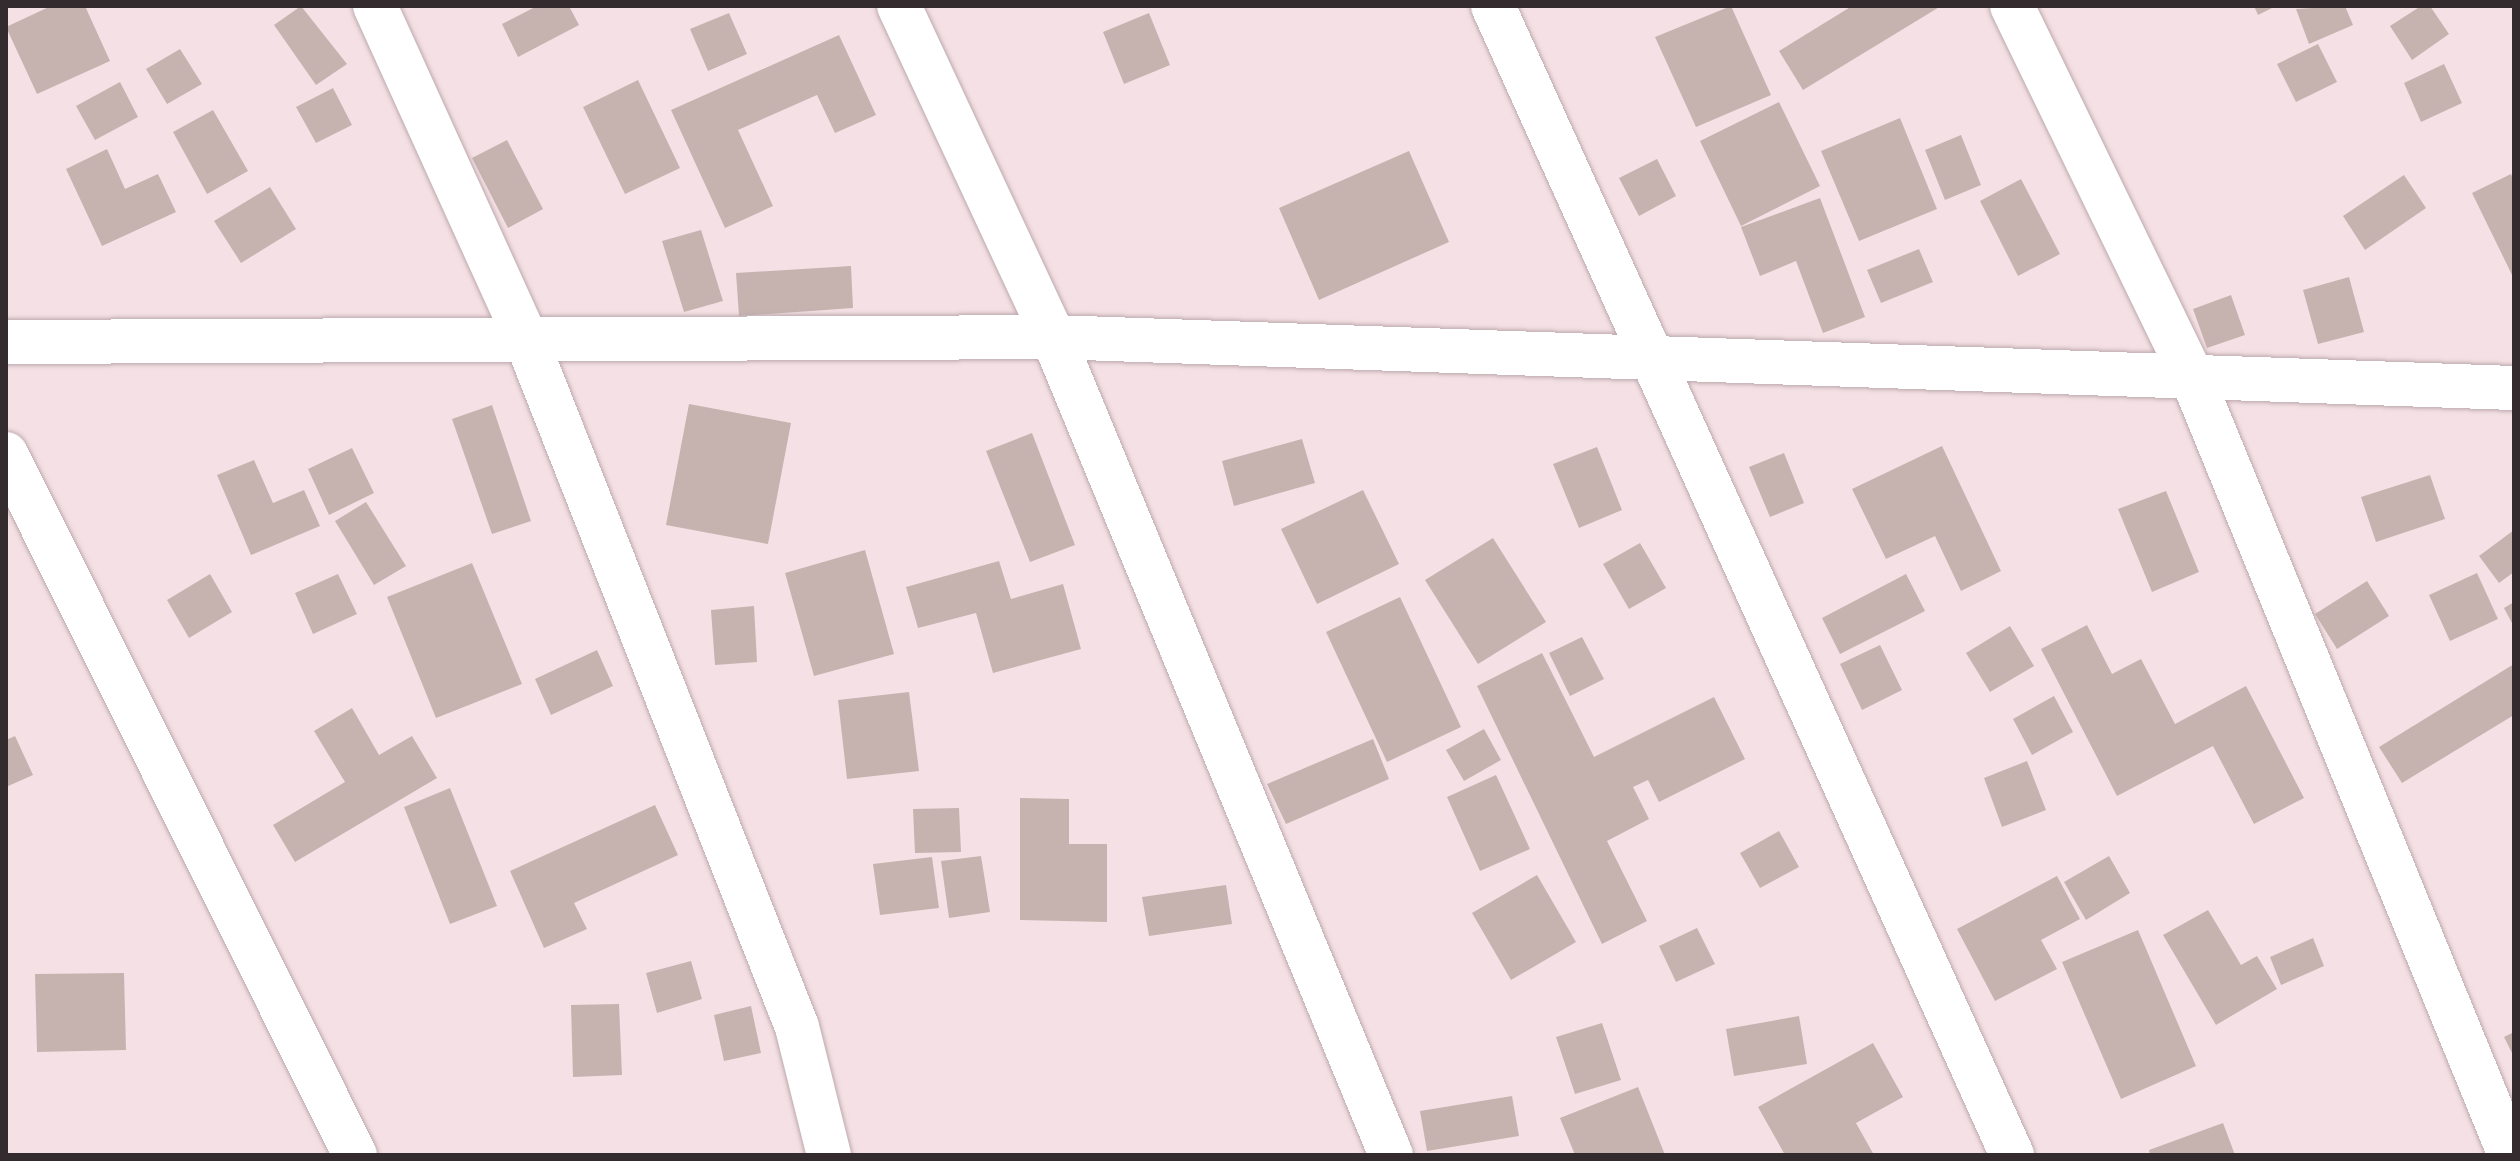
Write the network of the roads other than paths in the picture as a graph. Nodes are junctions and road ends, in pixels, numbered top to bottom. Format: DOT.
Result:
graph roads {
  1 [pos="375,6"];
  2 [pos="899,6"];
  3 [pos="1493,6"];
  4 [pos="2012,6"];
  5 [pos="1053,337"];
  6 [pos="526,339"];
  7 [pos="6,342"];
  8 [pos="1655,358"];
  9 [pos="2192,377"];
  10 [pos="2514,388"];
  11 [pos="6,454"];
  12 [pos="355,1155"];
  13 [pos="829,1155"];
  14 [pos="1391,1155"];
  15 [pos="2012,1155"];
  16 [pos="2510,1155"];
  1 -- 6 [label="street"];
  2 -- 5 [label="street"];
  3 -- 8 [label="street"];
  4 -- 9 [label="street"];
  5 -- 6 [label="street"];
  5 -- 8 [label="street"];
  5 -- 14 [label="street"];
  6 -- 7 [label="street"];
  6 -- 13 [label="street"];
  8 -- 9 [label="street"];
  8 -- 15 [label="street"];
  9 -- 10 [label="street"];
  9 -- 16 [label="street"];
  11 -- 12 [label="street"];
}
